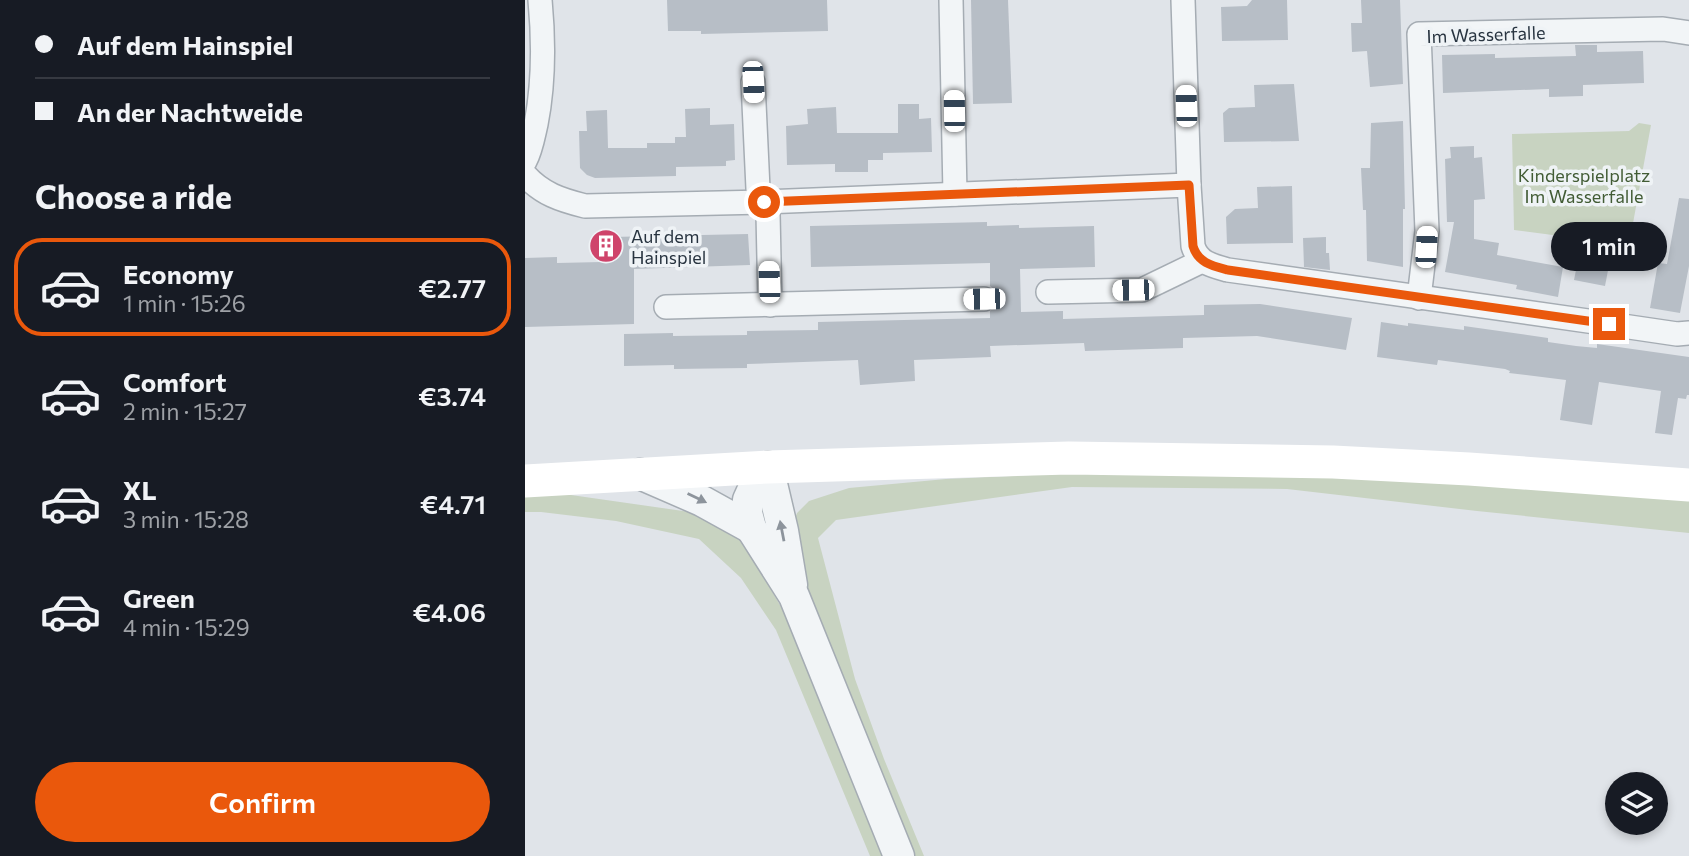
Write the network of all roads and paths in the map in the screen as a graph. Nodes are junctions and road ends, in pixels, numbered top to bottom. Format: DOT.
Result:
graph roads {
  1 [pos="541,0"];
  2 [pos="951,0"];
  3 [pos="1183,0"];
  4 [pos="1689,33"];
  5 [pos="753,82"];
  6 [pos="525,161"];
  7 [pos="525,175"];
  8 [pos="1189,185"];
  9 [pos="955,194"];
  10 [pos="764,202"];
  11 [pos="1202,261"];
  12 [pos="1048,292"];
  13 [pos="1419,298"];
  14 [pos="984,299"];
  15 [pos="770,305"];
  16 [pos="666,307"];
  17 [pos="1689,333"];
  18 [pos="768,467"];
  19 [pos="640,474"];
  20 [pos="525,481"];
  21 [pos="1689,485"];
  22 [pos="751,528"];
  23 [pos="794,596"];
  24 [pos="899,856"];
  1 -- 6 [label="street"];
  2 -- 9 [label="street"];
  3 -- 8 [label="street"];
  4 -- 13 [label="street, Im Wasserfalle"];
  5 -- 10 [label="street"];
  7 -- 10 [label="street"];
  8 -- 9 [label="street"];
  8 -- 11 [label="street"];
  9 -- 10 [label="street"];
  10 -- 15 [label="street"];
  11 -- 12 [label="street"];
  11 -- 13 [label="street"];
  13 -- 17 [label="street"];
  14 -- 15 [label="street"];
  15 -- 16 [label="street"];
  18 -- 19 [label="main road"];
  18 -- 21 [label="main road"];
  18 -- 22 [label="street"];
  23 -- 18 [label="street, one-way"];
  19 -- 20 [label="main road"];
  19 -- 22 [label="street, one-way"];
  22 -- 23 [label="street"];
  23 -- 24 [label="street"];
}
